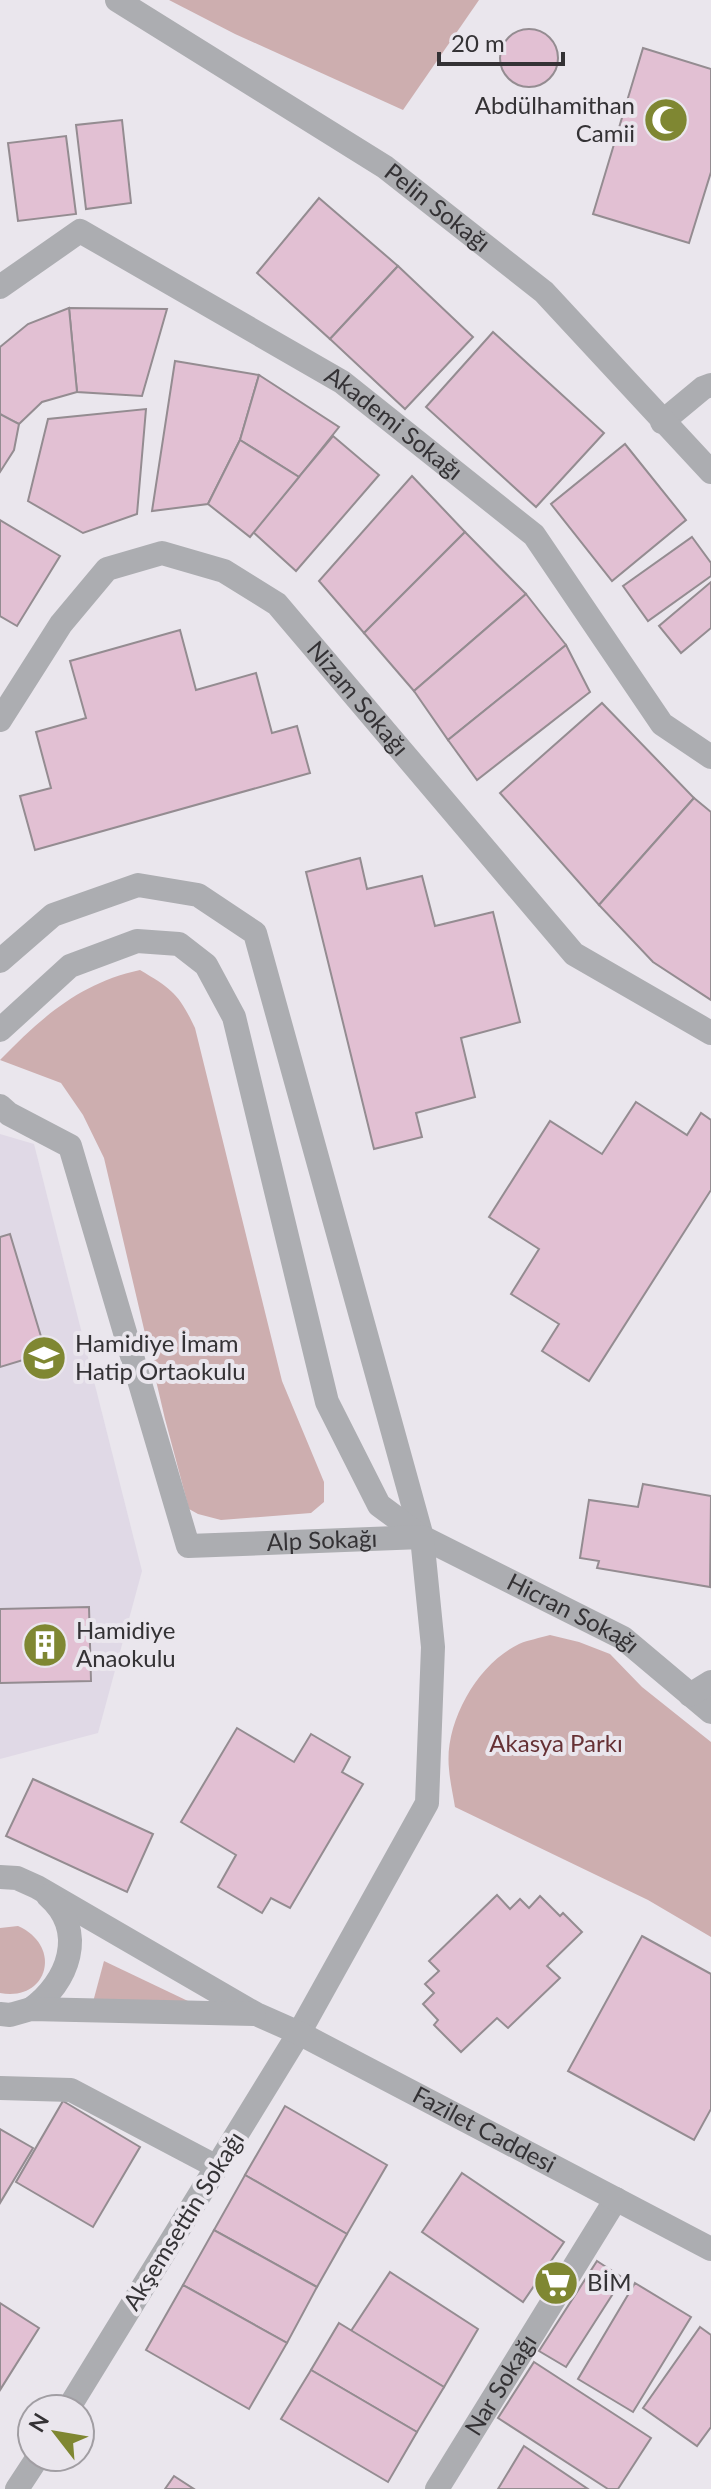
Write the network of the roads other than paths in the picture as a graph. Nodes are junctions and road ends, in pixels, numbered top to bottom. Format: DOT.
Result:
graph roads {
  1 [pos="117,0"];
  2 [pos="0,287"];
  3 [pos="711,385"];
  4 [pos="662,422"];
  5 [pos="711,472"];
  6 [pos="0,720"];
  7 [pos="711,757"];
  8 [pos="0,961"];
  9 [pos="0,1030"];
  10 [pos="711,1033"];
  11 [pos="0,1106"];
  12 [pos="422,1537"];
  13 [pos="701,1688"];
  14 [pos="711,1712"];
  15 [pos="14,1877"];
  16 [pos="31,2009"];
  17 [pos="0,2014"];
  18 [pos="256,2014"];
  19 [pos="299,2033"];
  20 [pos="0,2088"];
  21 [pos="217,2167"];
  22 [pos="616,2199"];
  23 [pos="711,2249"];
  24 [pos="78,2393"];
  25 [pos="437,2489"];
  1 -- 4 [label="street, Pelin Sokağı"];
  2 -- 7 [label="street, Akademi Sokağı"];
  3 -- 4 [label="street"];
  4 -- 5 [label="street, Pelin Sokağı"];
  6 -- 10 [label="street, Nizam Sokağı"];
  8 -- 12 [label="street"];
  9 -- 12 [label="street, Hicran Sokağı"];
  11 -- 12 [label="street, Alp Sokağı"];
  12 -- 13 [label="street, Hicran Sokağı"];
  12 -- 19 [label="street"];
  13 -- 14 [label="street, Hicran Sokağı"];
  15 -- 16 [label="street"];
  15 -- 18 [label="street, Fazilet Caddesi"];
  16 -- 17 [label="street"];
  16 -- 18 [label="street"];
  18 -- 19 [label="street, Fazilet Caddesi"];
  19 -- 21 [label="street, Akşemsettin Sokağı"];
  19 -- 22 [label="street, Fazilet Caddesi"];
  20 -- 21 [label="street"];
  21 -- 24 [label="street, Akşemsettin Sokağı"];
  22 -- 23 [label="street, Fazilet Caddesi"];
  22 -- 25 [label="street, Nar Sokağı"];
}
